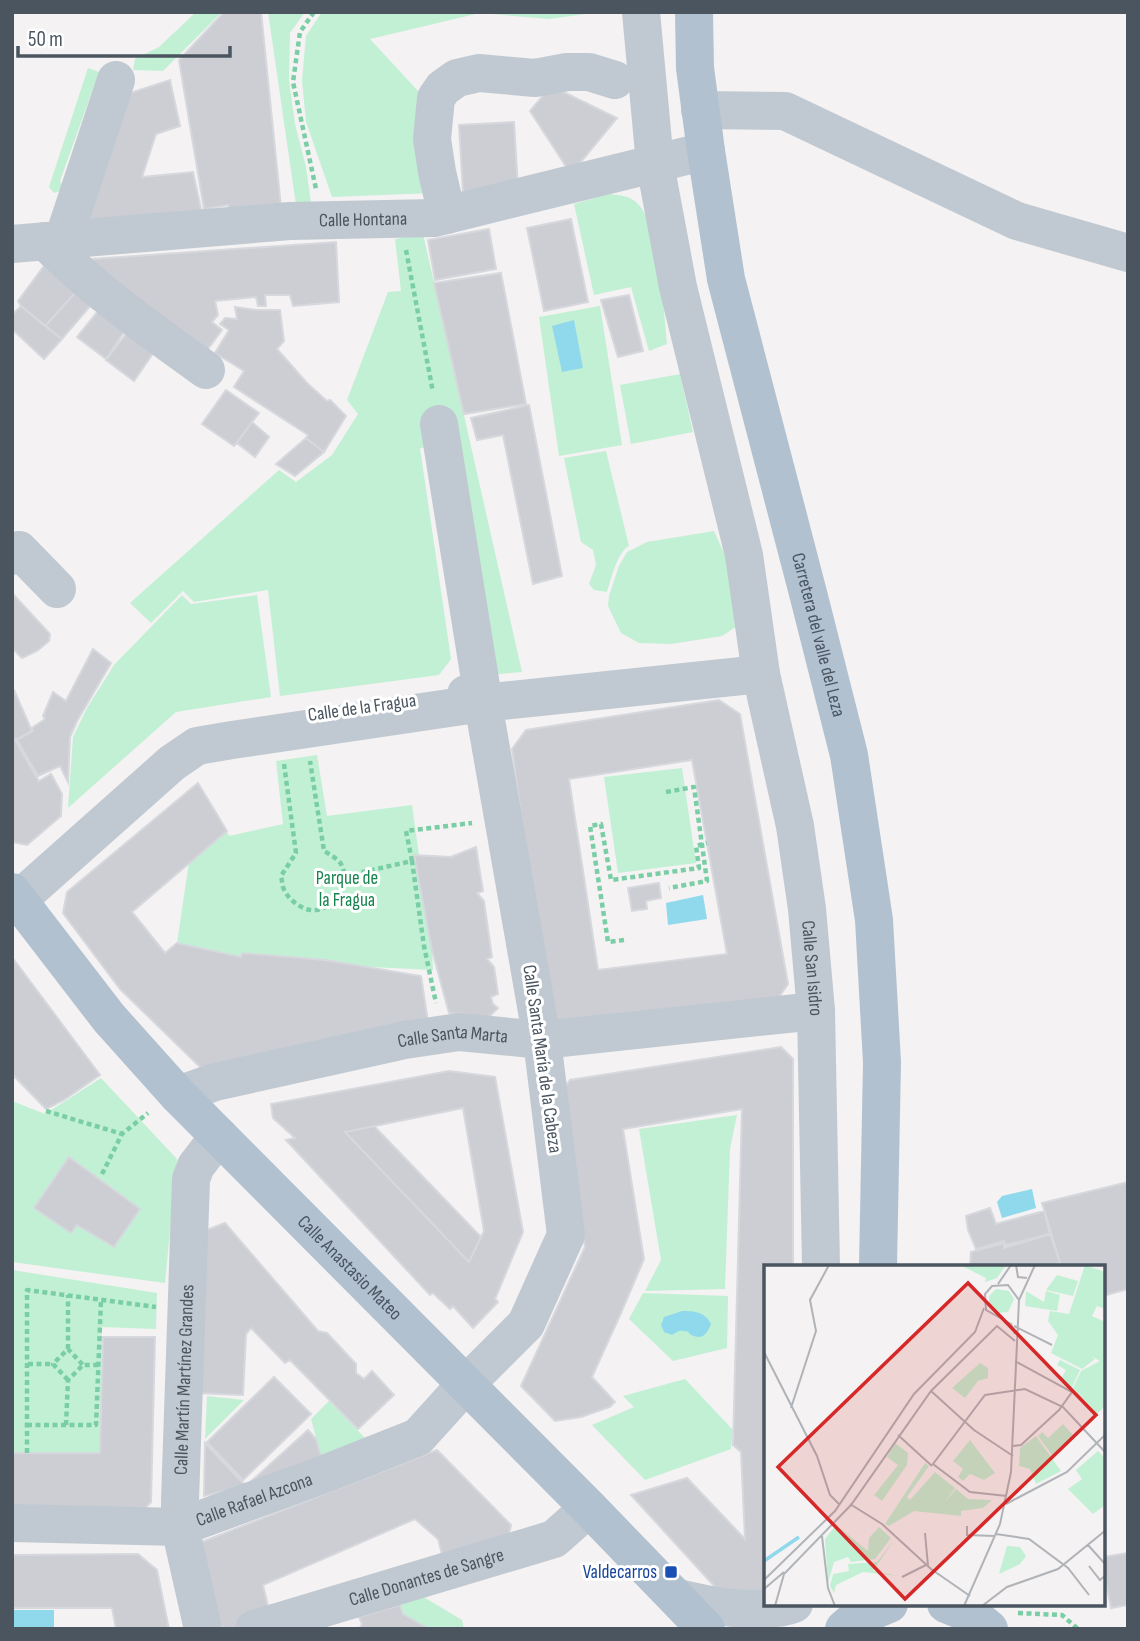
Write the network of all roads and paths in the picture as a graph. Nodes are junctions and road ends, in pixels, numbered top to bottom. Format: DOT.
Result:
graph roads {
  1 [pos="314,12"];
  2 [pos="641,12"];
  3 [pos="694,12"];
  4 [pos="116,80"];
  5 [pos="615,80"];
  6 [pos="700,110"];
  7 [pos="706,151"];
  8 [pos="655,164"];
  9 [pos="447,215"];
  10 [pos="323,220"];
  11 [pos="404,237"];
  12 [pos="40,242"];
  13 [pos="1128,253"];
  14 [pos="206,370"];
  15 [pos="439,424"];
  16 [pos="14,549"];
  17 [pos="57,589"];
  18 [pos="761,674"];
  19 [pos="483,697"];
  20 [pos="309,752"];
  21 [pos="283,756"];
  22 [pos="667,792"];
  23 [pos="479,822"];
  24 [pos="705,844"];
  25 [pos="412,861"];
  26 [pos="345,876"];
  27 [pos="669,888"];
  28 [pos="14,893"];
  29 [pos="625,940"];
  30 [pos="438,1010"];
  31 [pos="816,1011"];
  32 [pos="542,1040"];
  33 [pos="163,1104"];
  34 [pos="46,1111"];
  35 [pos="122,1134"];
  36 [pos="219,1136"];
  37 [pos="102,1174"];
  38 [pos="821,1265"];
  39 [pos="878,1265"];
  40 [pos="68,1295"];
  41 [pos="101,1300"];
  42 [pos="187,1311"];
  43 [pos="68,1349"];
  44 [pos="28,1364"];
  45 [pos="53,1364"];
  46 [pos="83,1365"];
  47 [pos="98,1366"];
  48 [pos="68,1380"];
  49 [pos="466,1385"];
  50 [pos="27,1425"];
  51 [pos="66,1425"];
  52 [pos="27,1452"];
  53 [pos="589,1508"];
  54 [pos="12,1523"];
  55 [pos="180,1527"];
  56 [pos="678,1598"];
  57 [pos="789,1606"];
  58 [pos="966,1612"];
  59 [pos="203,1629"];
  60 [pos="254,1629"];
  61 [pos="706,1629"];
  62 [pos="1078,1629"];
  1 -- 10 [label="path"];
  2 -- 8 [label="street, Calle San Isidro"];
  3 -- 6 [label="main road, Carretera del valle del Leza"];
  4 -- 12 [label="street"];
  5 -- 9 [label="street"];
  6 -- 7 [label="main road, Carretera del valle del Leza"];
  6 -- 13 [label="street"];
  7 -- 8 [label="street, Calle Hontana"];
  7 -- 39 [label="main road, Carretera del valle del Leza"];
  8 -- 9 [label="street, Calle Hontana"];
  8 -- 18 [label="street, Calle San Isidro"];
  9 -- 10 [label="street, Calle Hontana"];
  10 -- 12 [label="street, Calle Hontana"];
  11 -- 15 [label="path"];
  12 -- 14 [label="street"];
  15 -- 19 [label="street, Calle Santa María de la Cabeza"];
  16 -- 17 [label="street"];
  18 -- 19 [label="street"];
  18 -- 31 [label="street, Calle San Isidro"];
  19 -- 28 [label="street"];
  19 -- 32 [label="street, Calle Santa María de la Cabeza"];
  20 -- 26 [label="path"];
  21 -- 26 [label="path"];
  22 -- 24 [label="path"];
  23 -- 25 [label="path"];
  24 -- 27 [label="path"];
  24 -- 29 [label="path"];
  25 -- 26 [label="path"];
  25 -- 30 [label="path"];
  28 -- 33 [label="main road, Calle Anastasio Mateo"];
  31 -- 32 [label="street, Calle Santa Marta"];
  31 -- 38 [label="street, Calle San Isidro"];
  32 -- 33 [label="street, Calle Santa Marta"];
  32 -- 49 [label="street, Calle Santa María de la Cabeza"];
  33 -- 35 [label="path"];
  33 -- 36 [label="main road, Calle Anastasio Mateo"];
  34 -- 35 [label="path"];
  35 -- 37 [label="path"];
  36 -- 42 [label="street, Calle Martín Martínez Grandes"];
  36 -- 49 [label="main road, Calle Anastasio Mateo"];
  40 -- 41 [label="path"];
  40 -- 43 [label="path"];
  40 -- 44 [label="path"];
  41 -- 42 [label="path"];
  41 -- 47 [label="path"];
  42 -- 55 [label="street, Calle Martín Martínez Grandes"];
  43 -- 45 [label="path"];
  43 -- 46 [label="path"];
  44 -- 45 [label="path"];
  44 -- 50 [label="path"];
  45 -- 48 [label="path"];
  46 -- 47 [label="path"];
  46 -- 48 [label="path"];
  47 -- 51 [label="path"];
  48 -- 51 [label="path"];
  49 -- 53 [label="main road, Calle Anastasio Mateo"];
  49 -- 55 [label="street, Calle Rafael Azcona"];
  50 -- 51 [label="path"];
  50 -- 52 [label="path"];
  53 -- 56 [label="main road, Calle Anastasio Mateo"];
  53 -- 60 [label="street, Calle Donantes de Sangre"];
  54 -- 55 [label="street, Calle Rafael Azcona"];
  55 -- 59 [label="street, Calle Martín Martínez Grandes"];
  56 -- 57 [label="street"];
  56 -- 61 [label="main road, Calle Anastasio Mateo"];
  58 -- 62 [label="path"];
}
